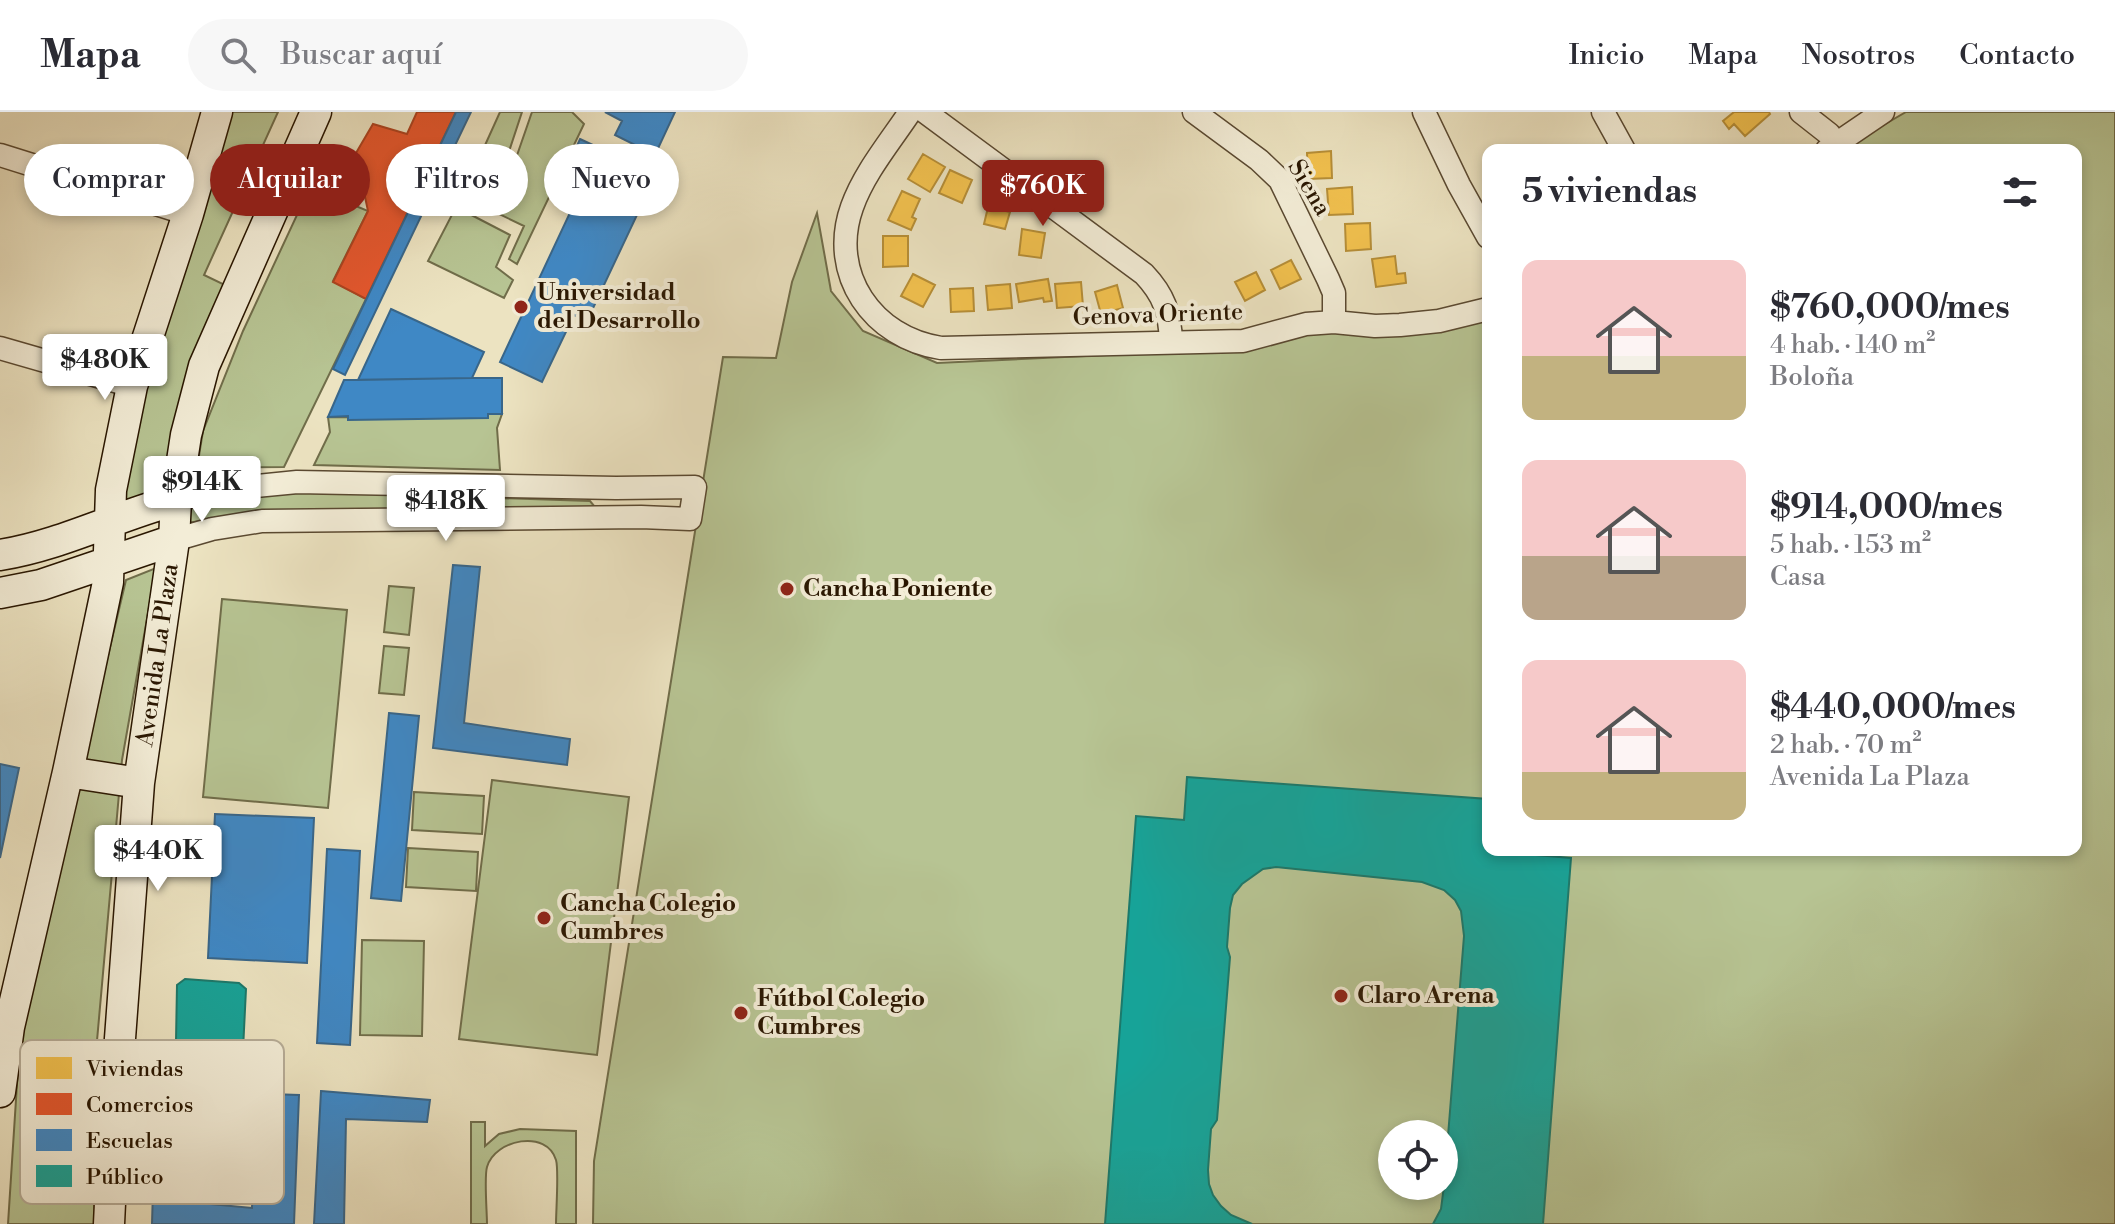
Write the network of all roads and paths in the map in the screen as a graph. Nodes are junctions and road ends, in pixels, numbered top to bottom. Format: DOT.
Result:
graph roads {
  1 [pos="217,112"];
  2 [pos="316,112"];
  3 [pos="910,112"];
  4 [pos="925,112"];
  5 [pos="1194,112"];
  6 [pos="1424,112"];
  7 [pos="1603,112"];
  8 [pos="1801,112"];
  9 [pos="1883,112"];
  10 [pos="1621,144"];
  11 [pos="1832,144"];
  12 [pos="1835,144"];
  13 [pos="0,155"];
  14 [pos="24,163"];
  15 [pos="194,193"];
  16 [pos="187,216"];
  17 [pos="1482,226"];
  18 [pos="1482,310"];
  19 [pos="1334,322"];
  20 [pos="1171,342"];
  21 [pos="0,348"];
  22 [pos="132,386"];
  23 [pos="616,488"];
  24 [pos="176,500"];
  25 [pos="604,518"];
  26 [pos="109,522"];
  27 [pos="174,540"];
  28 [pos="0,555"];
  29 [pos="110,561"];
  30 [pos="0,593"];
  31 [pos="68,772"];
  32 [pos="139,783"];
  33 [pos="120,1040"];
  34 [pos="0,1092"];
  35 [pos="110,1204"];
  36 [pos="109,1224"];
  1 -- 15 [label="main road"];
  2 -- 24 [label="main road, Avenida La Plaza"];
  3 -- 20 [label="street, Genova Oriente"];
  4 -- 20 [label="street"];
  5 -- 19 [label="street, Siena"];
  6 -- 17 [label="street"];
  7 -- 10 [label="street"];
  8 -- 11 [label="street"];
  9 -- 12 [label="street"];
  13 -- 14 [label="street"];
  16 -- 22 [label="main road"];
  18 -- 19 [label="street, Genova Oriente"];
  19 -- 20 [label="street, Genova Oriente"];
  21 -- 22 [label="street"];
  22 -- 26 [label="main road"];
  23 -- 24 [label="street"];
  23 -- 25 [label="street"];
  23 -- 25 [label="street"];
  24 -- 26 [label="main road"];
  24 -- 27 [label="main road, Avenida La Plaza"];
  25 -- 27 [label="street"];
  26 -- 28 [label="main road"];
  26 -- 29 [label="main road"];
  27 -- 29 [label="main road"];
  27 -- 32 [label="main road, Avenida La Plaza"];
  29 -- 30 [label="main road"];
  29 -- 31 [label="main road"];
  31 -- 32 [label="main road"];
  31 -- 34 [label="main road"];
  32 -- 33 [label="main road, Avenida La Plaza"];
  35 -- 36 [label="main road, Avenida La Plaza"];
}
